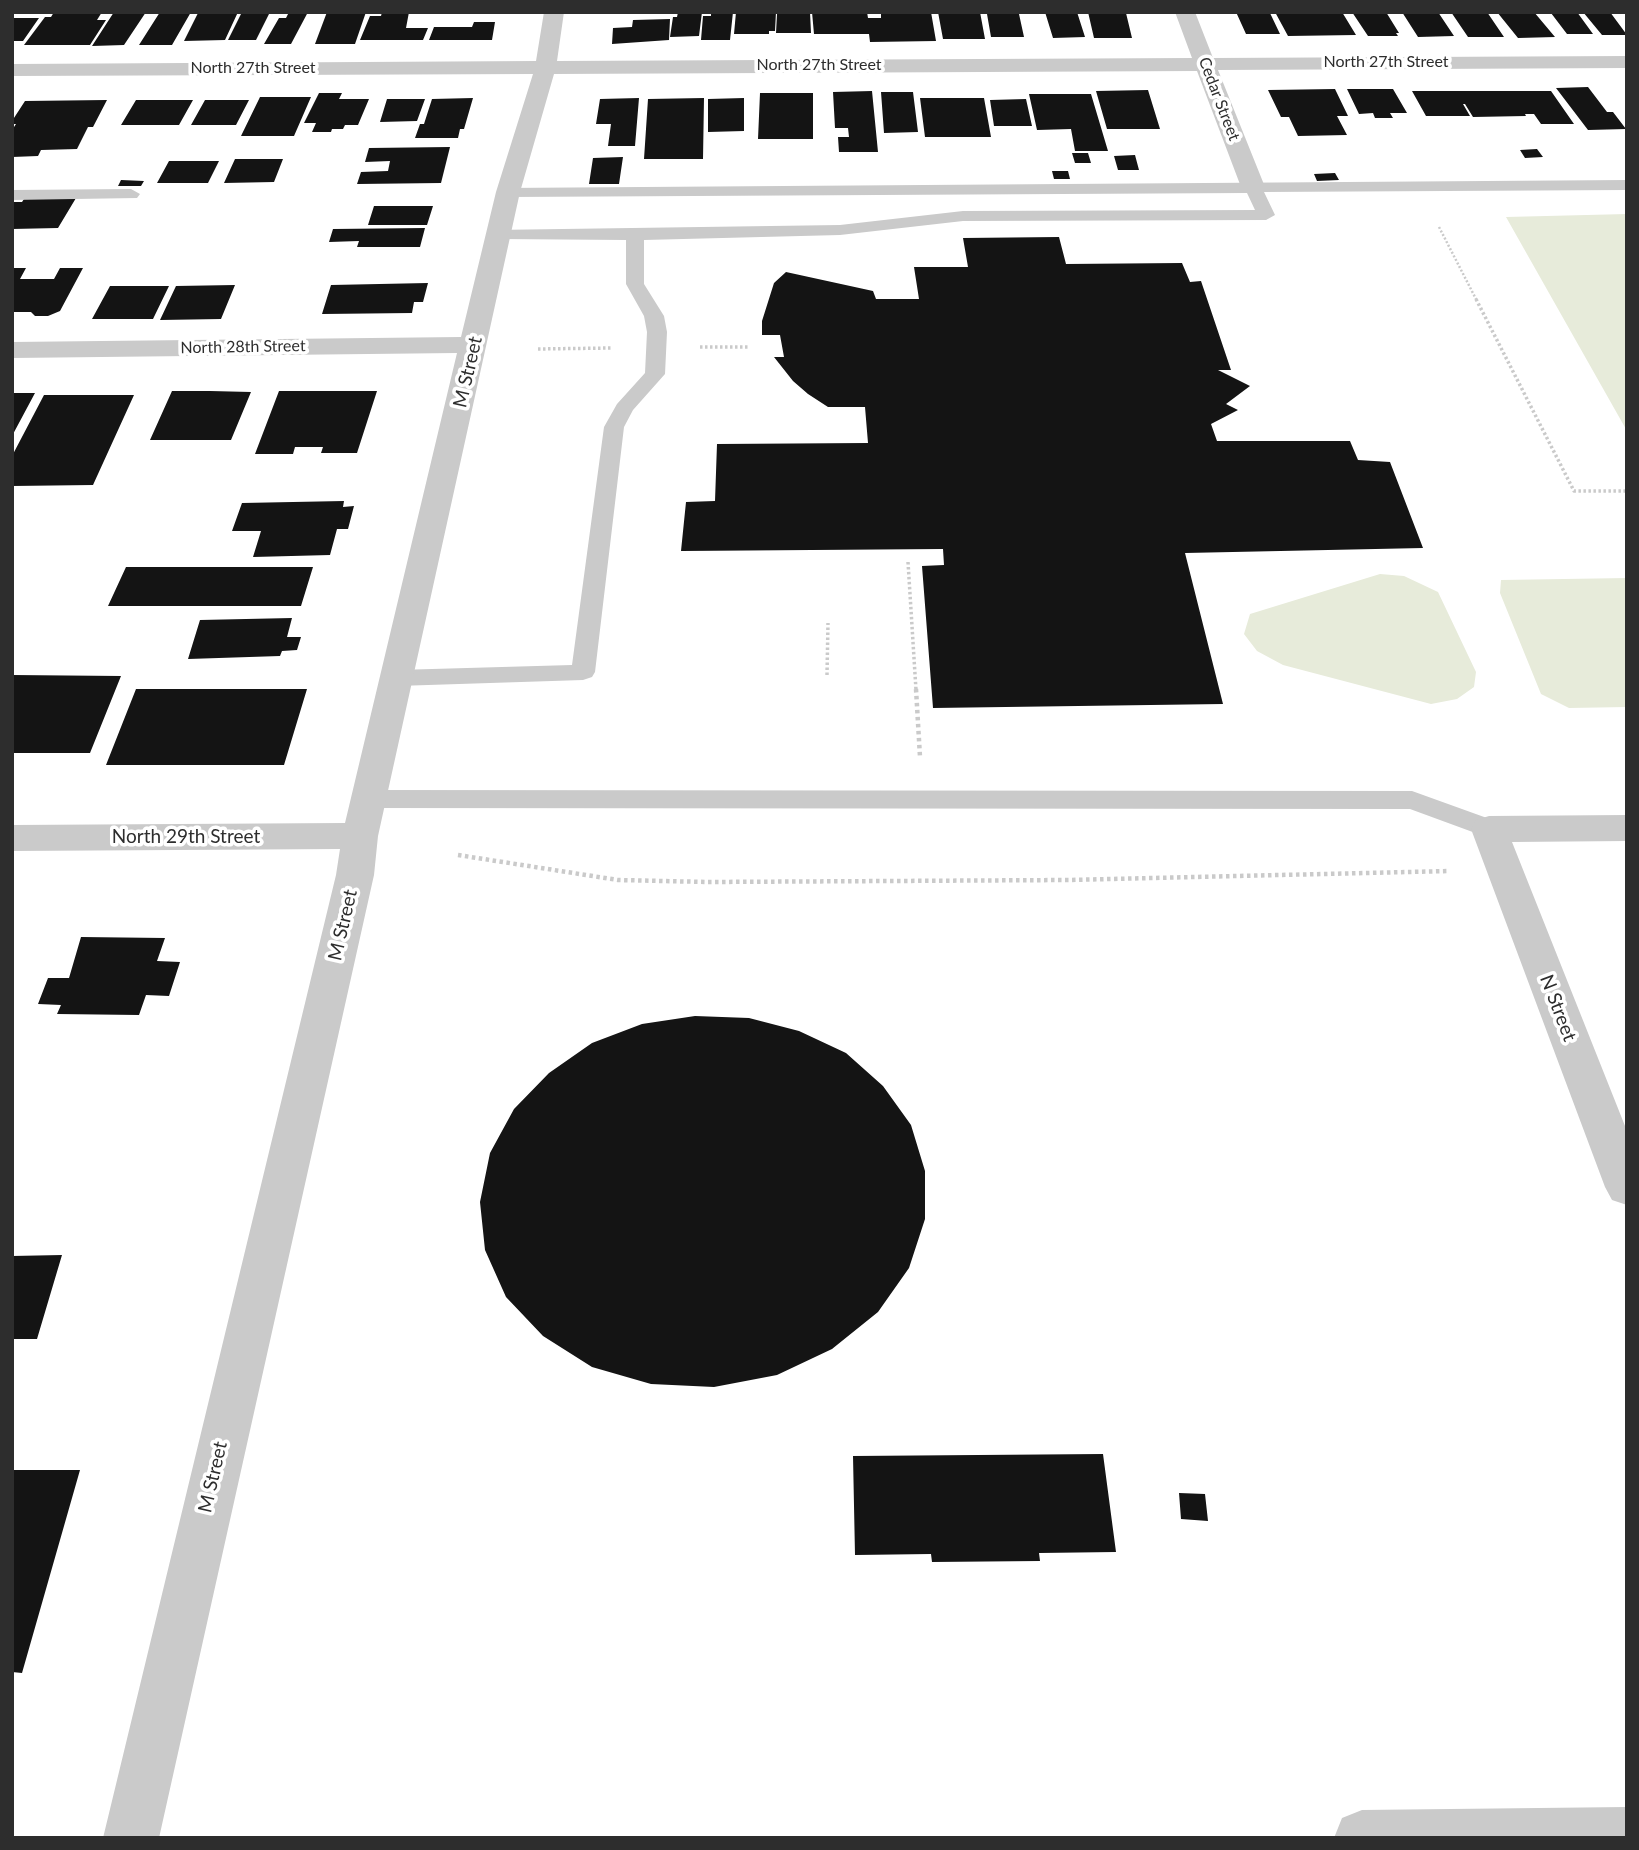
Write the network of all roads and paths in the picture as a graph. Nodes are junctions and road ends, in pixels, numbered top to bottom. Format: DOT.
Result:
graph roads {
  1 [pos="554,12"];
  2 [pos="1185,12"];
  3 [pos="1627,62"];
  4 [pos="1206,63"];
  5 [pos="545,66"];
  6 [pos="12,70"];
  7 [pos="1627,185"];
  8 [pos="1253,187"];
  9 [pos="508,192"];
  10 [pos="131,194"];
  11 [pos="12,195"];
  12 [pos="499,234"];
  13 [pos="635,235"];
  14 [pos="1445,244"];
  15 [pos="474,345"];
  16 [pos="695,347"];
  17 [pos="749,347"];
  18 [pos="617,348"];
  19 [pos="538,349"];
  20 [pos="12,350"];
  21 [pos="1627,491"];
  22 [pos="908,562"];
  23 [pos="828,623"];
  24 [pos="827,675"];
  25 [pos="397,678"];
  26 [pos="933,757"];
  27 [pos="369,799"];
  28 [pos="1627,828"];
  29 [pos="1489,829"];
  30 [pos="360,836"];
  31 [pos="12,838"];
  32 [pos="458,855"];
  33 [pos="1454,872"];
  34 [pos="1627,1187"];
  35 [pos="1627,1835"];
  36 [pos="131,1838"];
  37 [pos="1362,1838"];
  1 -- 5 [label="street, M Street"];
  2 -- 4 [label="street, Cedar Street"];
  3 -- 4 [label="street, North 27th Street"];
  4 -- 5 [label="street, North 27th Street"];
  4 -- 8 [label="street, Cedar Street"];
  5 -- 6 [label="street, North 27th Street"];
  5 -- 9 [label="street, M Street"];
  7 -- 8 [label="lane"];
  8 -- 9 [label="lane"];
  8 -- 13 [label="lane"];
  9 -- 12 [label="street, M Street"];
  10 -- 11 [label="lane"];
  12 -- 13 [label="lane"];
  12 -- 15 [label="street, M Street"];
  13 -- 25 [label="lane"];
  14 -- 21 [label="path"];
  15 -- 20 [label="street, North 28th Street"];
  15 -- 25 [label="street, M Street"];
  16 -- 17 [label="path"];
  18 -- 19 [label="path"];
  22 -- 26 [label="path"];
  23 -- 24 [label="path"];
  25 -- 27 [label="street, M Street"];
  27 -- 29 [label="lane"];
  27 -- 30 [label="street, M Street"];
  28 -- 29 [label="street"];
  29 -- 34 [label="street, N Street"];
  30 -- 31 [label="street, North 29th Street"];
  30 -- 36 [label="street, M Street"];
  32 -- 33 [label="path"];
  35 -- 37 [label="street"];
}
